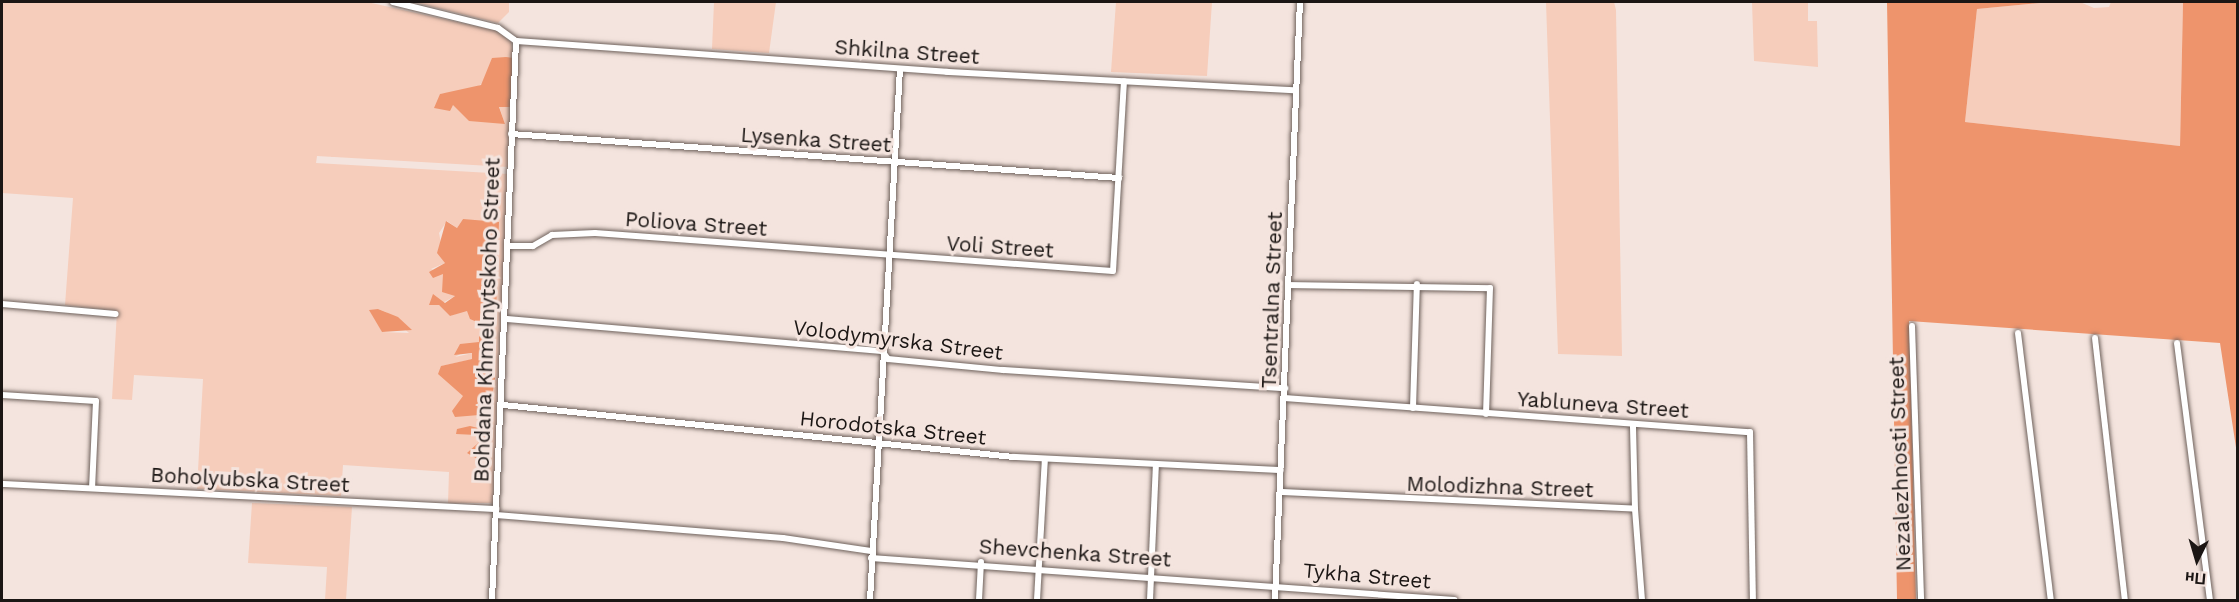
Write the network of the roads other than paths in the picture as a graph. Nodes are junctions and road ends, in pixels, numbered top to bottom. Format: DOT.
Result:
graph roads {
  1 [pos="393,2"];
  2 [pos="1300,2"];
  3 [pos="516,40"];
  4 [pos="900,69"];
  5 [pos="1124,81"];
  6 [pos="1296,90"];
  7 [pos="511,134"];
  8 [pos="894,162"];
  9 [pos="1119,178"];
  10 [pos="507,246"];
  11 [pos="885,256"];
  12 [pos="1417,284"];
  13 [pos="1289,285"];
  14 [pos="2,304"];
  15 [pos="116,314"];
  16 [pos="507,319"];
  17 [pos="1912,326"];
  18 [pos="2018,333"];
  19 [pos="2095,338"];
  20 [pos="2176,343"];
  21 [pos="882,351"];
  22 [pos="1285,388"];
  23 [pos="2,395"];
  24 [pos="1284,398"];
  25 [pos="503,405"];
  26 [pos="1413,408"];
  27 [pos="1486,414"];
  28 [pos="1633,425"];
  29 [pos="878,442"];
  30 [pos="1045,459"];
  31 [pos="1156,464"];
  32 [pos="1281,470"];
  33 [pos="2,484"];
  34 [pos="92,488"];
  35 [pos="1280,492"];
  36 [pos="1635,509"];
  37 [pos="496,512"];
  38 [pos="871,554"];
  39 [pos="981,562"];
  40 [pos="1038,566"];
  41 [pos="1152,576"];
  42 [pos="1276,584"];
  43 [pos="492,600"];
  44 [pos="870,600"];
  45 [pos="979,600"];
  46 [pos="1037,600"];
  47 [pos="1150,600"];
  48 [pos="1275,600"];
  49 [pos="1454,600"];
  50 [pos="1642,600"];
  51 [pos="1753,600"];
  52 [pos="1921,600"];
  53 [pos="2051,600"];
  54 [pos="2125,600"];
  55 [pos="2210,600"];
  1 -- 3 [label="street"];
  2 -- 6 [label="street, Tsentralna Street"];
  3 -- 4 [label="street, Shkilna Street"];
  3 -- 7 [label="street, Bohdana Khmelnytskoho Street"];
  4 -- 5 [label="street, Shkilna Street"];
  4 -- 8 [label="street"];
  5 -- 6 [label="street, Shkilna Street"];
  5 -- 9 [label="street"];
  6 -- 13 [label="street, Tsentralna Street"];
  7 -- 8 [label="street, Lysenka Street"];
  7 -- 10 [label="street, Bohdana Khmelnytskoho Street"];
  8 -- 9 [label="street, Lysenka Street"];
  8 -- 11 [label="street"];
  9 -- 11 [label="street, Voli Street"];
  10 -- 11 [label="street, Poliova Street"];
  10 -- 16 [label="street, Bohdana Khmelnytskoho Street"];
  11 -- 21 [label="street"];
  12 -- 13 [label="street"];
  12 -- 26 [label="street"];
  12 -- 27 [label="street"];
  13 -- 22 [label="street, Tsentralna Street"];
  14 -- 15 [label="street"];
  16 -- 21 [label="street, Volodymyrska Street"];
  16 -- 25 [label="street, Bohdana Khmelnytskoho Street"];
  17 -- 52 [label="street, Nezalezhnosti Street"];
  18 -- 53 [label="street"];
  19 -- 54 [label="street"];
  20 -- 55 [label="street"];
  21 -- 22 [label="street, Volodymyrska Street"];
  21 -- 29 [label="street"];
  22 -- 24 [label="street, Tsentralna Street"];
  23 -- 34 [label="street"];
  24 -- 26 [label="street, Yabluneva Street"];
  24 -- 32 [label="street, Tsentralna Street"];
  25 -- 29 [label="street, Horodotska Street"];
  25 -- 37 [label="street, Bohdana Khmelnytskoho Street"];
  26 -- 27 [label="street, Yabluneva Street"];
  27 -- 28 [label="street, Yabluneva Street"];
  28 -- 36 [label="street"];
  28 -- 51 [label="street, Yabluneva Street"];
  29 -- 30 [label="street, Horodotska Street"];
  29 -- 38 [label="street"];
  30 -- 31 [label="street, Horodotska Street"];
  30 -- 40 [label="street"];
  31 -- 32 [label="street, Horodotska Street"];
  31 -- 41 [label="street"];
  32 -- 35 [label="street, Tsentralna Street"];
  33 -- 34 [label="street, Boholyubska Street"];
  34 -- 37 [label="street, Boholyubska Street"];
  35 -- 36 [label="street, Molodizhna Street"];
  35 -- 42 [label="street, Tsentralna Street"];
  36 -- 50 [label="street"];
  37 -- 38 [label="street, Shevchenka Street"];
  37 -- 43 [label="street, Bohdana Khmelnytskoho Street"];
  38 -- 39 [label="street, Shevchenka Street"];
  38 -- 44 [label="street"];
  39 -- 40 [label="street, Shevchenka Street"];
  39 -- 45 [label="street"];
  40 -- 41 [label="street, Shevchenka Street"];
  40 -- 46 [label="street"];
  41 -- 42 [label="street, Shevchenka Street"];
  41 -- 47 [label="street"];
  42 -- 48 [label="street, Tsentralna Street"];
  42 -- 49 [label="street, Tykha Street"];
}
